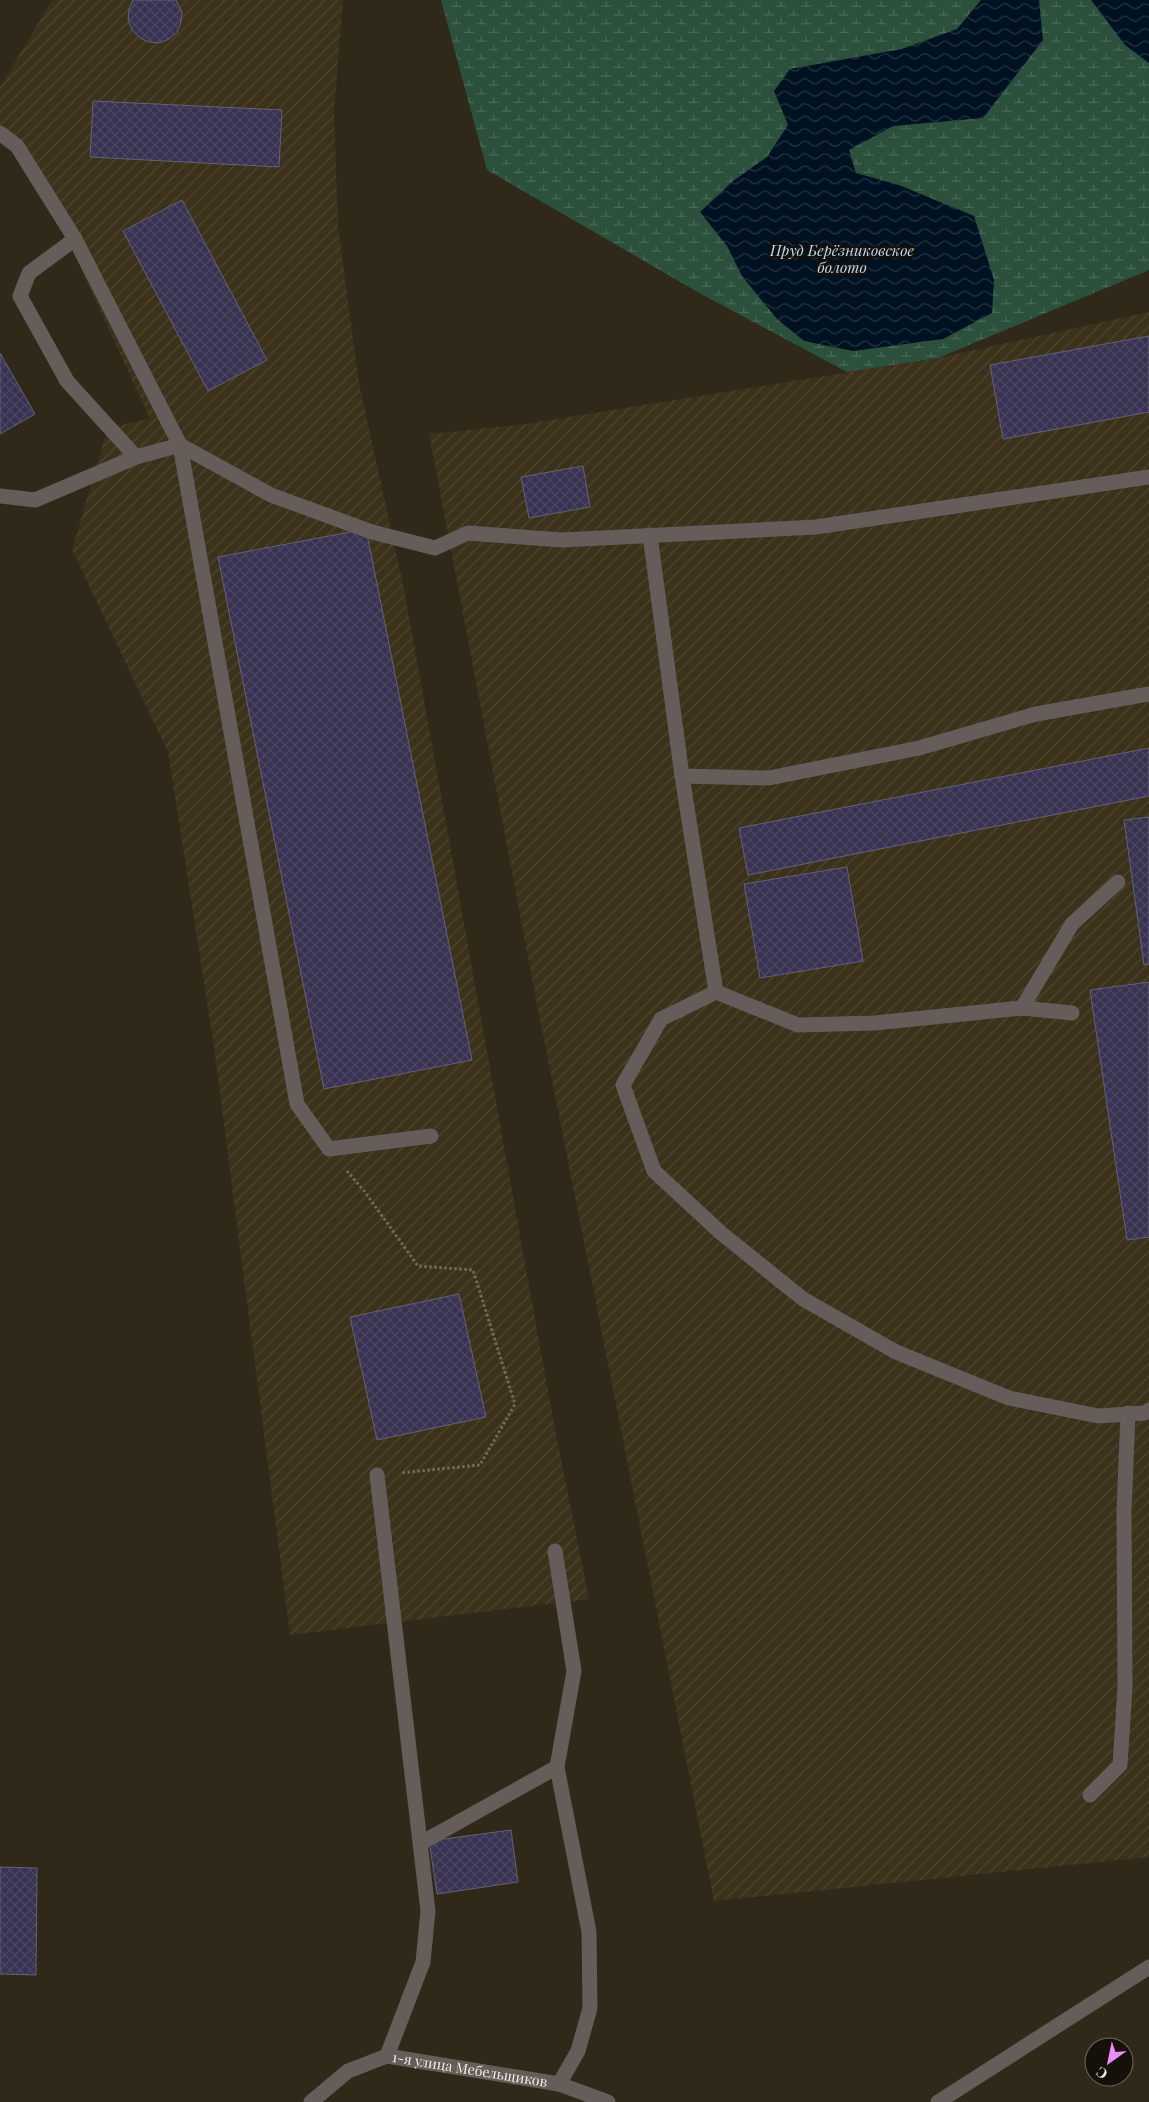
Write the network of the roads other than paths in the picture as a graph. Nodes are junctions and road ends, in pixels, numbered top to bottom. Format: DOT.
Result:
graph roads {
  1 [pos="0,132"];
  2 [pos="75,239"];
  3 [pos="180,445"];
  4 [pos="136,457"];
  5 [pos="1149,477"];
  6 [pos="0,496"];
  7 [pos="650,535"];
  8 [pos="1149,694"];
  9 [pos="682,776"];
  10 [pos="1118,882"];
  11 [pos="716,992"];
  12 [pos="1022,1008"];
  13 [pos="1072,1013"];
  14 [pos="431,1136"];
  15 [pos="1149,1410"];
  16 [pos="1128,1413"];
  17 [pos="377,1475"];
  18 [pos="555,1551"];
  19 [pos="557,1767"];
  20 [pos="1090,1795"];
  21 [pos="421,1843"];
  22 [pos="1149,1967"];
  23 [pos="387,2056"];
  24 [pos="559,2084"];
  25 [pos="311,2102"];
  26 [pos="608,2102"];
  27 [pos="938,2102"];
  1 -- 2 [label="street"];
  2 -- 3 [label="street"];
  2 -- 4 [label="street"];
  3 -- 4 [label="street"];
  3 -- 7 [label="street"];
  3 -- 14 [label="street"];
  4 -- 6 [label="street"];
  5 -- 7 [label="street"];
  7 -- 9 [label="street"];
  8 -- 9 [label="street"];
  9 -- 11 [label="street"];
  10 -- 12 [label="street"];
  11 -- 12 [label="street"];
  11 -- 16 [label="street"];
  12 -- 13 [label="street"];
  15 -- 16 [label="street"];
  16 -- 20 [label="street"];
  17 -- 21 [label="street"];
  18 -- 19 [label="street"];
  19 -- 21 [label="street"];
  19 -- 24 [label="street"];
  21 -- 23 [label="street"];
  22 -- 27 [label="street"];
  23 -- 24 [label="street, 1-я улица Мебельщиков"];
  23 -- 25 [label="street, 1-я улица Мебельщиков"];
  24 -- 26 [label="street, 1-я улица Мебельщиков"];
}
